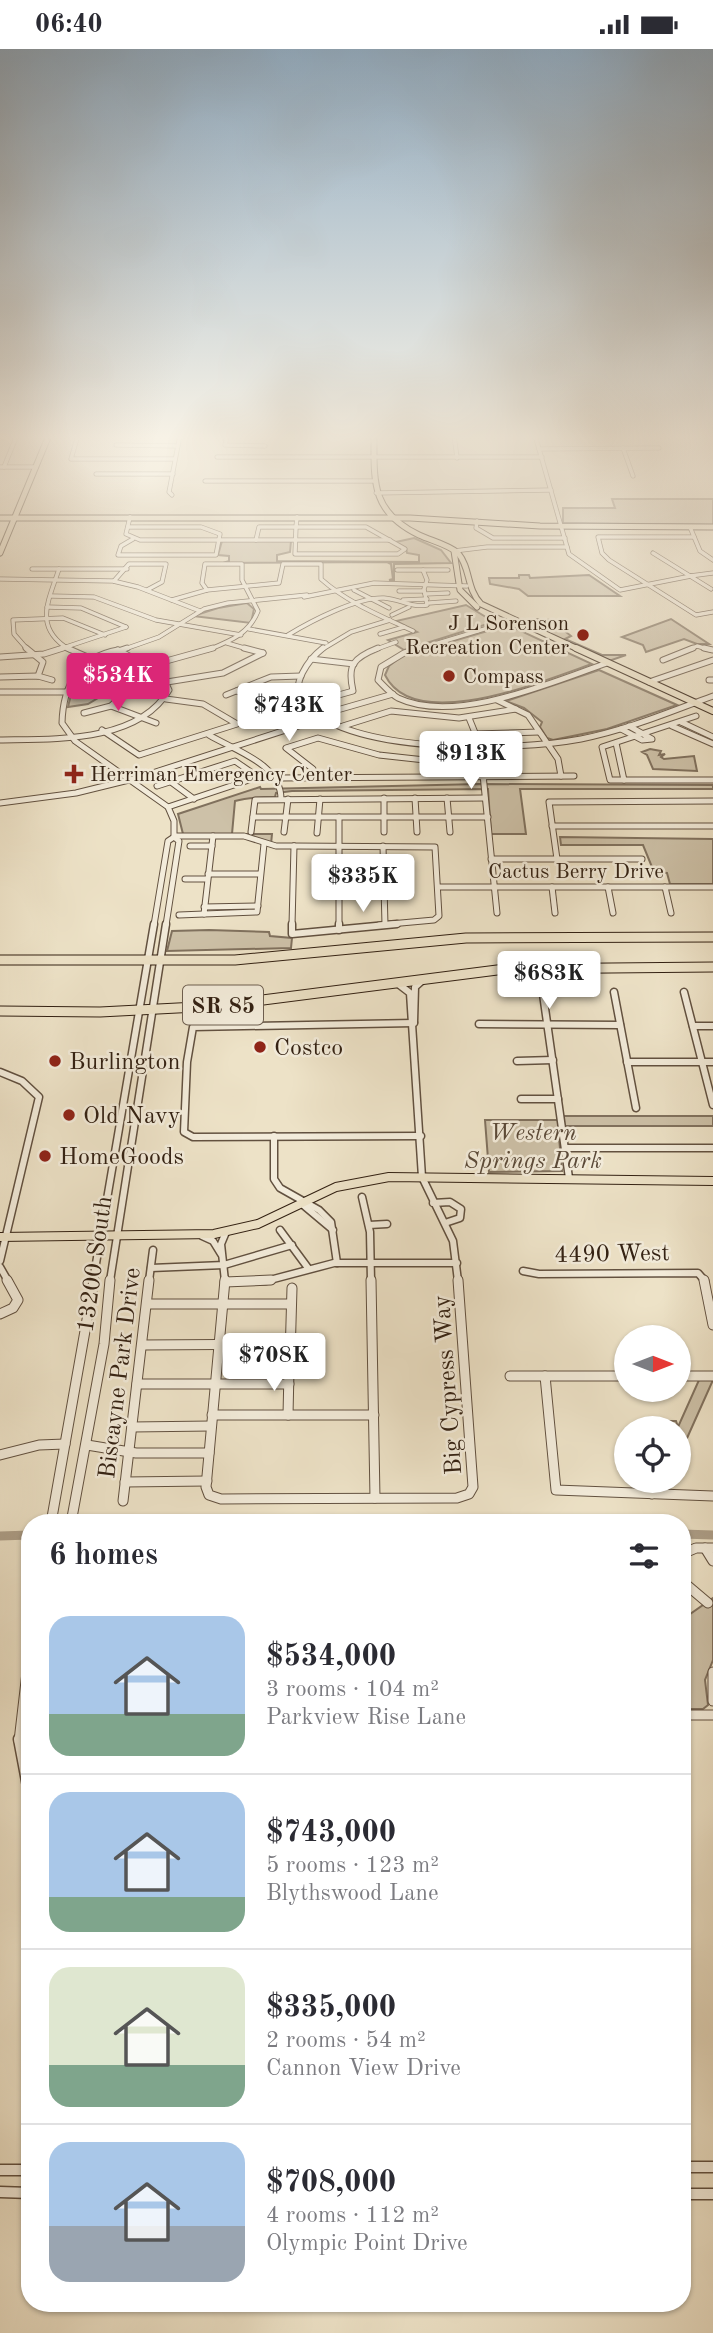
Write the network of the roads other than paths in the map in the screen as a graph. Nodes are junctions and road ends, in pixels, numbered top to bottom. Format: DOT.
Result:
graph roads {
  1 [pos="219,541"];
  2 [pos="130,542"];
  3 [pos="295,542"];
  4 [pos="393,542"];
  5 [pos="435,542"];
  6 [pos="566,542"];
  7 [pos="599,542"];
  8 [pos="696,542"];
  9 [pos="567,547"];
  10 [pos="454,551"];
  11 [pos="653,553"];
  12 [pos="713,560"];
  13 [pos="32,569"];
  14 [pos="59,569"];
  15 [pos="127,569"];
  16 [pos="397,570"];
  17 [pos="423,570"];
  18 [pos="448,570"];
  19 [pos="713,573"];
  20 [pos="691,576"];
  21 [pos="0,579"];
  22 [pos="56,579"];
  23 [pos="113,581"];
  24 [pos="647,584"];
  25 [pos="246,586"];
  26 [pos="463,586"];
  27 [pos="382,588"];
  28 [pos="335,589"];
  29 [pos="711,589"];
  30 [pos="146,590"];
  31 [pos="207,590"];
  32 [pos="354,590"];
  33 [pos="399,591"];
  34 [pos="449,593"];
  35 [pos="426,594"];
  36 [pos="51,596"];
  37 [pos="384,598"];
  38 [pos="172,600"];
  39 [pos="403,600"];
  40 [pos="254,601"];
  41 [pos="372,601"];
  42 [pos="456,601"];
  43 [pos="358,605"];
  44 [pos="47,607"];
  45 [pos="409,607"];
  46 [pos="389,608"];
  47 [pos="202,610"];
  48 [pos="713,612"];
  49 [pos="391,617"];
  50 [pos="44,618"];
  51 [pos="511,621"];
  52 [pos="176,624"];
  53 [pos="365,627"];
  54 [pos="404,627"];
  55 [pos="249,629"];
  56 [pos="413,631"];
  57 [pos="105,635"];
  58 [pos="241,635"];
  59 [pos="288,635"];
  60 [pos="396,642"];
  61 [pos="226,643"];
  62 [pos="326,643"];
  63 [pos="388,645"];
  64 [pos="64,648"];
  65 [pos="118,650"];
  66 [pos="713,650"];
  67 [pos="404,653"];
  68 [pos="36,655"];
  69 [pos="0,657"];
  70 [pos="92,659"];
  71 [pos="311,659"];
  72 [pos="663,660"];
  73 [pos="713,660"];
  74 [pos="354,664"];
  75 [pos="604,664"];
  76 [pos="150,665"];
  77 [pos="94,673"];
  78 [pos="38,676"];
  79 [pos="302,676"];
  80 [pos="0,677"];
  81 [pos="10,677"];
  82 [pos="116,679"];
  83 [pos="52,680"];
  84 [pos="167,682"];
  85 [pos="649,682"];
  86 [pos="237,691"];
  87 [pos="2,692"];
  88 [pos="66,692"];
  89 [pos="393,694"];
  90 [pos="226,695"];
  91 [pos="713,696"];
  92 [pos="166,699"];
  93 [pos="497,699"];
  94 [pos="691,704"];
  95 [pos="111,706"];
  96 [pos="306,706"];
  97 [pos="516,709"];
  98 [pos="713,711"];
  99 [pos="84,713"];
  100 [pos="324,716"];
  101 [pos="696,716"];
  102 [pos="713,717"];
  103 [pos="142,718"];
  104 [pos="469,718"];
  105 [pos="681,722"];
  106 [pos="156,723"];
  107 [pos="671,725"];
  108 [pos="629,726"];
  109 [pos="342,727"];
  110 [pos="621,729"];
  111 [pos="102,730"];
  112 [pos="539,732"];
  113 [pos="475,734"];
  114 [pos="646,734"];
  115 [pos="209,735"];
  116 [pos="71,737"];
  117 [pos="637,737"];
  118 [pos="713,737"];
  119 [pos="0,740"];
  120 [pos="547,743"];
  121 [pos="616,743"];
  122 [pos="713,744"];
  123 [pos="480,745"];
  124 [pos="509,745"];
  125 [pos="230,746"];
  126 [pos="260,764"];
  127 [pos="247,768"];
  128 [pos="344,768"];
  129 [pos="483,775"];
  130 [pos="313,776"];
  131 [pos="344,776"];
  132 [pos="446,776"];
  133 [pos="513,776"];
  134 [pos="561,776"];
  135 [pos="574,776"];
  136 [pos="130,778"];
  137 [pos="278,778"];
  138 [pos="624,780"];
  139 [pos="713,780"];
  140 [pos="171,782"];
  141 [pos="157,786"];
  142 [pos="352,798"];
  143 [pos="384,798"];
  144 [pos="415,798"];
  145 [pos="447,798"];
  146 [pos="485,798"];
  147 [pos="194,799"];
  148 [pos="281,799"];
  149 [pos="288,799"];
  150 [pos="320,799"];
  151 [pos="713,801"];
  152 [pos="0,803"];
  153 [pos="168,807"];
  154 [pos="351,816"];
  155 [pos="383,816"];
  156 [pos="415,816"];
  157 [pos="449,816"];
  158 [pos="253,817"];
  159 [pos="286,817"];
  160 [pos="318,817"];
  161 [pos="339,817"];
  162 [pos="488,817"];
  163 [pos="552,826"];
  164 [pos="713,826"];
  165 [pos="251,832"];
  166 [pos="284,832"];
  167 [pos="384,832"];
  168 [pos="417,832"];
  169 [pos="450,832"];
  170 [pos="317,833"];
  171 [pos="213,836"];
  172 [pos="174,837"];
  173 [pos="264,843"];
  174 [pos="190,846"];
  175 [pos="212,846"];
  176 [pos="294,846"];
  177 [pos="339,846"];
  178 [pos="383,846"];
  179 [pos="491,859"];
  180 [pos="557,859"];
  181 [pos="642,859"];
  182 [pos="163,867"];
  183 [pos="174,867"];
  184 [pos="260,874"];
  185 [pos="207,877"];
  186 [pos="185,879"];
  187 [pos="494,886"];
  188 [pos="438,887"];
  189 [pos="552,887"];
  190 [pos="608,887"];
  191 [pos="665,887"];
  192 [pos="713,887"];
  193 [pos="204,910"];
  194 [pos="497,913"];
  195 [pos="555,913"];
  196 [pos="613,913"];
  197 [pos="671,913"];
  198 [pos="179,915"];
  199 [pos="385,925"];
  200 [pos="338,930"];
  201 [pos="713,937"];
  202 [pos="0,960"];
  203 [pos="146,961"];
  204 [pos="160,961"];
  205 [pos="713,967"];
  206 [pos="425,979"];
  207 [pos="397,983"];
  208 [pos="509,989"];
  209 [pos="614,992"];
  210 [pos="684,992"];
  211 [pos="140,1010"];
  212 [pos="154,1010"];
  213 [pos="0,1011"];
  214 [pos="414,1023"];
  215 [pos="478,1024"];
  216 [pos="548,1024"];
  217 [pos="620,1025"];
  218 [pos="693,1026"];
  219 [pos="713,1026"];
  220 [pos="553,1060"];
  221 [pos="517,1061"];
  222 [pos="627,1062"];
  223 [pos="702,1062"];
  224 [pos="713,1062"];
  225 [pos="0,1072"];
  226 [pos="558,1099"];
  227 [pos="522,1100"];
  228 [pos="713,1105"];
  229 [pos="636,1108"];
  230 [pos="274,1136"];
  231 [pos="421,1136"];
  232 [pos="565,1148"];
  233 [pos="713,1148"];
  234 [pos="713,1175"];
  235 [pos="422,1177"];
  236 [pos="569,1178"];
  237 [pos="713,1181"];
  238 [pos="362,1197"];
  239 [pos="302,1202"];
  240 [pos="433,1203"];
  241 [pos="445,1223"];
  242 [pos="387,1224"];
  243 [pos="369,1225"];
  244 [pos="280,1230"];
  245 [pos="226,1232"];
  246 [pos="101,1236"];
  247 [pos="117,1236"];
  248 [pos="202,1236"];
  249 [pos="3,1237"];
  250 [pos="292,1245"];
  251 [pos="153,1250"];
  252 [pos="221,1255"];
  253 [pos="0,1261"];
  254 [pos="337,1263"];
  255 [pos="371,1263"];
  256 [pos="457,1263"];
  257 [pos="223,1265"];
  258 [pos="0,1267"];
  259 [pos="151,1268"];
  260 [pos="308,1268"];
  261 [pos="523,1271"];
  262 [pos="225,1282"];
  263 [pos="292,1288"];
  264 [pos="147,1304"];
  265 [pos="222,1304"];
  266 [pos="291,1304"];
  267 [pos="0,1314"];
  268 [pos="713,1325"];
  269 [pos="218,1344"];
  270 [pos="290,1344"];
  271 [pos="142,1345"];
  272 [pos="290,1357"];
  273 [pos="289,1371"];
  274 [pos="510,1376"];
  275 [pos="545,1376"];
  276 [pos="614,1376"];
  277 [pos="691,1376"];
  278 [pos="713,1376"];
  279 [pos="137,1384"];
  280 [pos="215,1384"];
  281 [pos="289,1384"];
  282 [pos="212,1415"];
  283 [pos="288,1415"];
  284 [pos="374,1415"];
  285 [pos="211,1426"];
  286 [pos="132,1427"];
  287 [pos="65,1444"];
  288 [pos="87,1445"];
  289 [pos="128,1453"];
  290 [pos="209,1453"];
  291 [pos="0,1455"];
  292 [pos="207,1481"];
  293 [pos="125,1482"];
  294 [pos="652,1494"];
  295 [pos="713,1496"];
  296 [pos="375,1498"];
  297 [pos="123,1501"];
  298 [pos="53,1514"];
  299 [pos="73,1514"];
  300 [pos="709,1548"];
  301 [pos="691,1552"];
  302 [pos="713,1561"];
  303 [pos="691,1589"];
  304 [pos="708,1603"];
  305 [pos="713,1672"];
  306 [pos="713,1701"];
  307 [pos="21,1710"];
  308 [pos="691,1715"];
  309 [pos="713,1715"];
  310 [pos="21,1768"];
  311 [pos="691,2167"];
  312 [pos="713,2167"];
  313 [pos="0,2170"];
  314 [pos="21,2170"];
  315 [pos="0,2192"];
  316 [pos="21,2193"];
  317 [pos="691,2194"];
  318 [pos="713,2194"];
  1 -- 2 [label="street"];
  3 -- 4 [label="street"];
  5 -- 10 [label="main road"];
  6 -- 9 [label="street"];
  7 -- 24 [label="street"];
  8 -- 12 [label="street"];
  9 -- 10 [label="street"];
  9 -- 24 [label="street"];
  10 -- 26 [label="main road"];
  11 -- 20 [label="street"];
  13 -- 14 [label="street"];
  14 -- 15 [label="street"];
  14 -- 22 [label="street"];
  15 -- 23 [label="street"];
  15 -- 30 [label="street"];
  16 -- 17 [label="street"];
  17 -- 18 [label="street"];
  17 -- 35 [label="street"];
  19 -- 20 [label="street"];
  20 -- 24 [label="street"];
  20 -- 29 [label="street"];
  21 -- 22 [label="street"];
  22 -- 23 [label="street"];
  22 -- 36 [label="street"];
  23 -- 30 [label="street"];
  24 -- 48 [label="street"];
  25 -- 28 [label="street"];
  25 -- 31 [label="street"];
  25 -- 31 [label="street"];
  25 -- 40 [label="street"];
  26 -- 35 [label="street"];
  26 -- 51 [label="main road"];
  27 -- 37 [label="street"];
  28 -- 35 [label="street"];
  28 -- 40 [label="street"];
  28 -- 43 [label="street"];
  30 -- 38 [label="street"];
  31 -- 38 [label="street"];
  32 -- 41 [label="street"];
  33 -- 35 [label="street"];
  34 -- 35 [label="street"];
  35 -- 39 [label="street"];
  35 -- 42 [label="street"];
  35 -- 45 [label="street"];
  36 -- 44 [label="street"];
  36 -- 52 [label="street"];
  37 -- 41 [label="street"];
  37 -- 45 [label="street"];
  38 -- 47 [label="street"];
  40 -- 47 [label="street"];
  40 -- 55 [label="street"];
  41 -- 43 [label="street"];
  41 -- 46 [label="street"];
  43 -- 49 [label="street"];
  43 -- 59 [label="street"];
  44 -- 50 [label="street"];
  44 -- 57 [label="street"];
  45 -- 49 [label="street"];
  47 -- 52 [label="street"];
  49 -- 53 [label="street"];
  49 -- 54 [label="street"];
  50 -- 57 [label="street"];
  50 -- 64 [label="street"];
  50 -- 68 [label="street"];
  51 -- 67 [label="street"];
  51 -- 75 [label="main road"];
  52 -- 58 [label="street"];
  52 -- 65 [label="street"];
  53 -- 54 [label="street"];
  53 -- 62 [label="street"];
  54 -- 56 [label="street"];
  55 -- 58 [label="street"];
  55 -- 59 [label="street"];
  57 -- 64 [label="street"];
  58 -- 61 [label="street"];
  59 -- 62 [label="street"];
  60 -- 63 [label="street"];
  61 -- 76 [label="street"];
  61 -- 84 [label="street"];
  62 -- 71 [label="street"];
  63 -- 67 [label="street"];
  63 -- 74 [label="street"];
  64 -- 68 [label="street"];
  64 -- 70 [label="street"];
  65 -- 70 [label="street"];
  65 -- 76 [label="street"];
  66 -- 72 [label="street"];
  67 -- 89 [label="street"];
  68 -- 69 [label="street"];
  68 -- 78 [label="street"];
  70 -- 88 [label="street"];
  71 -- 74 [label="street"];
  71 -- 79 [label="street"];
  73 -- 85 [label="street"];
  74 -- 96 [label="street"];
  75 -- 85 [label="main road"];
  75 -- 93 [label="street"];
  75 -- 94 [label="main road"];
  76 -- 82 [label="street"];
  76 -- 84 [label="street"];
  77 -- 82 [label="street"];
  78 -- 81 [label="street"];
  78 -- 83 [label="street"];
  79 -- 86 [label="street"];
  79 -- 96 [label="street"];
  80 -- 81 [label="street"];
  81 -- 87 [label="street"];
  82 -- 95 [label="street"];
  84 -- 92 [label="street"];
  85 -- 94 [label="main road"];
  86 -- 90 [label="street"];
  86 -- 96 [label="street"];
  87 -- 88 [label="street"];
  88 -- 116 [label="street"];
  89 -- 93 [label="street"];
  89 -- 100 [label="street"];
  91 -- 94 [label="street"];
  92 -- 103 [label="street"];
  92 -- 115 [label="street"];
  93 -- 97 [label="street"];
  94 -- 98 [label="main road"];
  94 -- 102 [label="main road"];
  94 -- 108 [label="street"];
  95 -- 99 [label="street"];
  95 -- 103 [label="street"];
  96 -- 100 [label="street"];
  97 -- 104 [label="street"];
  97 -- 112 [label="street"];
  100 -- 109 [label="street"];
  100 -- 125 [label="street"];
  101 -- 105 [label="street"];
  103 -- 106 [label="street"];
  103 -- 111 [label="street"];
  104 -- 109 [label="street"];
  104 -- 113 [label="street"];
  105 -- 107 [label="street"];
  105 -- 118 [label="street"];
  107 -- 114 [label="street"];
  107 -- 122 [label="street"];
  108 -- 110 [label="street"];
  108 -- 114 [label="street"];
  109 -- 123 [label="street"];
  110 -- 117 [label="street"];
  110 -- 120 [label="street"];
  111 -- 115 [label="street"];
  111 -- 116 [label="street"];
  112 -- 113 [label="street"];
  112 -- 120 [label="street"];
  113 -- 123 [label="street"];
  114 -- 117 [label="street"];
  115 -- 125 [label="street"];
  116 -- 119 [label="street"];
  116 -- 136 [label="street"];
  117 -- 121 [label="street"];
  120 -- 124 [label="street"];
  120 -- 134 [label="street"];
  121 -- 138 [label="street"];
  121 -- 138 [label="street"];
  123 -- 124 [label="street"];
  123 -- 129 [label="street"];
  124 -- 133 [label="street"];
  125 -- 126 [label="street"];
  125 -- 136 [label="street"];
  126 -- 127 [label="street"];
  126 -- 137 [label="street"];
  127 -- 140 [label="street"];
  127 -- 147 [label="street"];
  128 -- 131 [label="street"];
  129 -- 132 [label="street"];
  129 -- 133 [label="street"];
  129 -- 146 [label="street"];
  130 -- 131 [label="street"];
  130 -- 132 [label="street"];
  130 -- 137 [label="street"];
  131 -- 132 [label="street"];
  133 -- 134 [label="street"];
  134 -- 135 [label="street"];
  136 -- 152 [label="street"];
  136 -- 153 [label="street"];
  137 -- 148 [label="street"];
  138 -- 139 [label="street"];
  140 -- 141 [label="street"];
  140 -- 147 [label="street"];
  142 -- 143 [label="street"];
  142 -- 150 [label="street"];
  142 -- 154 [label="street"];
  143 -- 144 [label="street"];
  143 -- 155 [label="street"];
  144 -- 145 [label="street"];
  144 -- 156 [label="street"];
  145 -- 146 [label="street"];
  145 -- 157 [label="street"];
  146 -- 162 [label="street"];
  147 -- 153 [label="street"];
  148 -- 149 [label="street"];
  148 -- 158 [label="street"];
  149 -- 150 [label="street"];
  149 -- 159 [label="street"];
  150 -- 160 [label="street"];
  151 -- 163 [label="street"];
  153 -- 172 [label="street"];
  154 -- 155 [label="street"];
  154 -- 161 [label="street"];
  155 -- 156 [label="street"];
  155 -- 167 [label="street"];
  156 -- 157 [label="street"];
  156 -- 168 [label="street"];
  157 -- 162 [label="street"];
  157 -- 169 [label="street"];
  158 -- 159 [label="street"];
  158 -- 165 [label="street"];
  159 -- 160 [label="street"];
  159 -- 166 [label="street"];
  160 -- 161 [label="street"];
  160 -- 170 [label="street"];
  161 -- 177 [label="street"];
  162 -- 179 [label="street"];
  163 -- 164 [label="street"];
  163 -- 180 [label="street"];
  171 -- 172 [label="street"];
  171 -- 173 [label="street"];
  171 -- 175 [label="street"];
  172 -- 182 [label="street"];
  172 -- 183 [label="street"];
  173 -- 176 [label="street"];
  173 -- 184 [label="street"];
  174 -- 175 [label="street"];
  175 -- 185 [label="street"];
  176 -- 177 [label="street"];
  176 -- 200 [label="street"];
  177 -- 178 [label="street"];
  177 -- 200 [label="street"];
  178 -- 188 [label="street"];
  178 -- 199 [label="street"];
  179 -- 180 [label="street"];
  179 -- 187 [label="street"];
  180 -- 181 [label="street"];
  182 -- 183 [label="street"];
  182 -- 203 [label="street"];
  183 -- 204 [label="street"];
  184 -- 185 [label="street"];
  184 -- 193 [label="street"];
  185 -- 186 [label="street"];
  185 -- 193 [label="street"];
  187 -- 188 [label="street, Cactus Berry Drive"];
  187 -- 189 [label="street, Cactus Berry Drive"];
  187 -- 194 [label="street"];
  188 -- 199 [label="street"];
  189 -- 190 [label="street, Cactus Berry Drive"];
  189 -- 195 [label="street"];
  190 -- 191 [label="street, Cactus Berry Drive"];
  190 -- 196 [label="street"];
  191 -- 192 [label="street, Cactus Berry Drive"];
  191 -- 197 [label="street"];
  193 -- 198 [label="street"];
  199 -- 200 [label="street"];
  201 -- 204 [label="highway, SR 85"];
  202 -- 203 [label="highway, SR 85"];
  203 -- 204 [label="highway, SR 85"];
  203 -- 211 [label="street, 13200 South"];
  204 -- 212 [label="street, 13200 South"];
  205 -- 206 [label="highway, SR 85"];
  206 -- 207 [label="highway, SR 85"];
  206 -- 214 [label="street"];
  207 -- 212 [label="highway, SR 85"];
  207 -- 214 [label="street"];
  208 -- 216 [label="street"];
  209 -- 217 [label="street"];
  210 -- 218 [label="street"];
  211 -- 212 [label="highway, SR 85"];
  211 -- 213 [label="highway, SR 85"];
  211 -- 246 [label="street, 13200 South"];
  212 -- 247 [label="street, 13200 South"];
  214 -- 230 [label="street"];
  214 -- 231 [label="street"];
  215 -- 216 [label="street"];
  216 -- 217 [label="street"];
  216 -- 220 [label="street"];
  217 -- 222 [label="street"];
  218 -- 219 [label="street"];
  218 -- 223 [label="street"];
  220 -- 221 [label="street"];
  220 -- 226 [label="street"];
  222 -- 223 [label="street"];
  222 -- 229 [label="street"];
  223 -- 224 [label="street"];
  223 -- 228 [label="street"];
  225 -- 249 [label="street"];
  226 -- 227 [label="street"];
  226 -- 232 [label="street"];
  230 -- 231 [label="street"];
  230 -- 239 [label="street"];
  231 -- 235 [label="street"];
  232 -- 233 [label="street"];
  232 -- 236 [label="street"];
  234 -- 236 [label="main road"];
  235 -- 236 [label="main road"];
  235 -- 239 [label="main road"];
  235 -- 240 [label="street, Big Cypress Way"];
  236 -- 237 [label="main road"];
  238 -- 243 [label="street"];
  239 -- 245 [label="main road"];
  239 -- 254 [label="street"];
  240 -- 241 [label="street, Big Cypress Way"];
  240 -- 241 [label="street"];
  241 -- 256 [label="street, Big Cypress Way"];
  242 -- 243 [label="street"];
  243 -- 255 [label="street"];
  244 -- 250 [label="street"];
  245 -- 248 [label="main road"];
  245 -- 252 [label="street"];
  246 -- 247 [label="main road"];
  246 -- 249 [label="main road"];
  246 -- 287 [label="street, 13200 South"];
  247 -- 248 [label="main road"];
  247 -- 288 [label="street, 13200 South"];
  248 -- 252 [label="street"];
  249 -- 253 [label="street"];
  250 -- 257 [label="street"];
  250 -- 260 [label="street"];
  251 -- 259 [label="street, Biscayne Park Drive"];
  252 -- 257 [label="street"];
  254 -- 255 [label="street"];
  254 -- 260 [label="street"];
  255 -- 256 [label="street"];
  255 -- 284 [label="street"];
  256 -- 296 [label="street, Big Cypress Way"];
  257 -- 259 [label="street"];
  257 -- 262 [label="street"];
  258 -- 267 [label="street"];
  259 -- 264 [label="street, Biscayne Park Drive"];
  260 -- 262 [label="street"];
  261 -- 268 [label="street, 4490 West"];
  262 -- 265 [label="street"];
  263 -- 266 [label="street"];
  264 -- 265 [label="street"];
  264 -- 271 [label="street, Biscayne Park Drive"];
  265 -- 266 [label="street"];
  265 -- 269 [label="street"];
  266 -- 270 [label="street"];
  269 -- 270 [label="street"];
  269 -- 271 [label="street"];
  269 -- 280 [label="street"];
  270 -- 272 [label="street"];
  271 -- 279 [label="street, Biscayne Park Drive"];
  273 -- 281 [label="street"];
  274 -- 275 [label="street"];
  275 -- 276 [label="street"];
  275 -- 294 [label="street"];
  277 -- 278 [label="street"];
  279 -- 280 [label="street"];
  279 -- 286 [label="street, Biscayne Park Drive"];
  280 -- 281 [label="street"];
  280 -- 282 [label="street"];
  281 -- 283 [label="street"];
  282 -- 283 [label="street"];
  282 -- 285 [label="street"];
  283 -- 284 [label="street"];
  284 -- 296 [label="street"];
  285 -- 286 [label="street"];
  285 -- 290 [label="street"];
  286 -- 289 [label="street, Biscayne Park Drive"];
  287 -- 291 [label="street"];
  287 -- 298 [label="street, 13200 South"];
  288 -- 289 [label="street"];
  288 -- 299 [label="street, 13200 South"];
  289 -- 290 [label="street"];
  289 -- 293 [label="street, Biscayne Park Drive"];
  290 -- 292 [label="street"];
  292 -- 293 [label="street"];
  292 -- 296 [label="street, Big Cypress Way"];
  293 -- 297 [label="street, Biscayne Park Drive"];
  294 -- 295 [label="street"];
  300 -- 301 [label="street"];
  300 -- 302 [label="street"];
  303 -- 304 [label="street"];
  305 -- 306 [label="street"];
  307 -- 310 [label="street"];
  308 -- 309 [label="street"];
  311 -- 312 [label="street"];
  313 -- 314 [label="street"];
  315 -- 316 [label="street"];
  317 -- 318 [label="street"];
}
